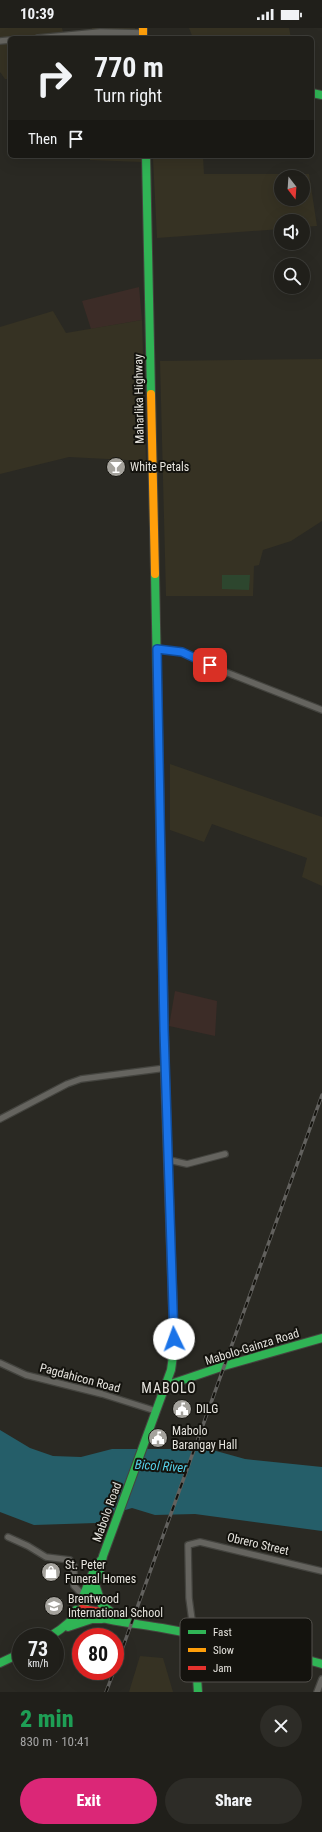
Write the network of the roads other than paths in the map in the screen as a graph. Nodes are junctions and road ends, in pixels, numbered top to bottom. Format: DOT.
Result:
graph roads {
  1 [pos="143,33"];
  2 [pos="59,36"];
  3 [pos="146,158"];
  4 [pos="157,646"];
  5 [pos="322,710"];
  6 [pos="166,1068"];
  7 [pos="0,1119"];
  8 [pos="225,1154"];
  9 [pos="169,1160"];
  10 [pos="322,1338"];
  11 [pos="0,1363"];
  12 [pos="166,1386"];
  13 [pos="156,1411"];
  14 [pos="8,1537"];
  15 [pos="103,1556"];
  16 [pos="322,1571"];
  17 [pos="96,1587"];
  18 [pos="84,1596"];
  19 [pos="80,1609"];
  20 [pos="114,1614"];
  21 [pos="192,1618"];
  22 [pos="102,1619"];
  23 [pos="131,1623"];
  24 [pos="52,1628"];
  25 [pos="62,1628"];
  26 [pos="64,1628"];
  27 [pos="180,1632"];
  28 [pos="12,1657"];
  29 [pos="312,1661"];
  30 [pos="0,1662"];
  31 [pos="322,1664"];
  32 [pos="322,1679"];
  33 [pos="197,1682"];
  34 [pos="198,1692"];
  35 [pos="317,1692"];
  1 -- 2 [label="street"];
  3 -- 4 [label="main road, Maharlika Highway"];
  4 -- 5 [label="street"];
  4 -- 6 [label="main road, Mabolo Road"];
  6 -- 7 [label="street"];
  6 -- 9 [label="main road, Mabolo Road"];
  8 -- 9 [label="street"];
  9 -- 12 [label="main road, Mabolo Road"];
  10 -- 12 [label="main road, Mabolo-Gainza Road"];
  11 -- 13 [label="street, Pagdahicon Road"];
  12 -- 13 [label="main road, Mabolo Road"];
  13 -- 15 [label="main road, Mabolo Road"];
  14 -- 18 [label="street"];
  15 -- 17 [label="main road, Mabolo Road"];
  15 -- 18 [label="main road, Mabolo Road"];
  16 -- 21 [label="street, Obrero Street"];
  17 -- 19 [label="main road, Mabolo Road"];
  17 -- 20 [label="main road"];
  18 -- 19 [label="main road, Mabolo Road"];
  19 -- 20 [label="main road"];
  19 -- 22 [label="main road"];
  19 -- 24 [label="main road"];
  19 -- 25 [label="main road"];
  20 -- 23 [label="main road"];
  22 -- 23 [label="main road"];
  22 -- 26 [label="main road"];
  23 -- 27 [label="main road"];
  28 -- 30 [label="main road"];
  29 -- 31 [label="main road"];
  32 -- 35 [label="street"];
  33 -- 34 [label="main road"];
}
